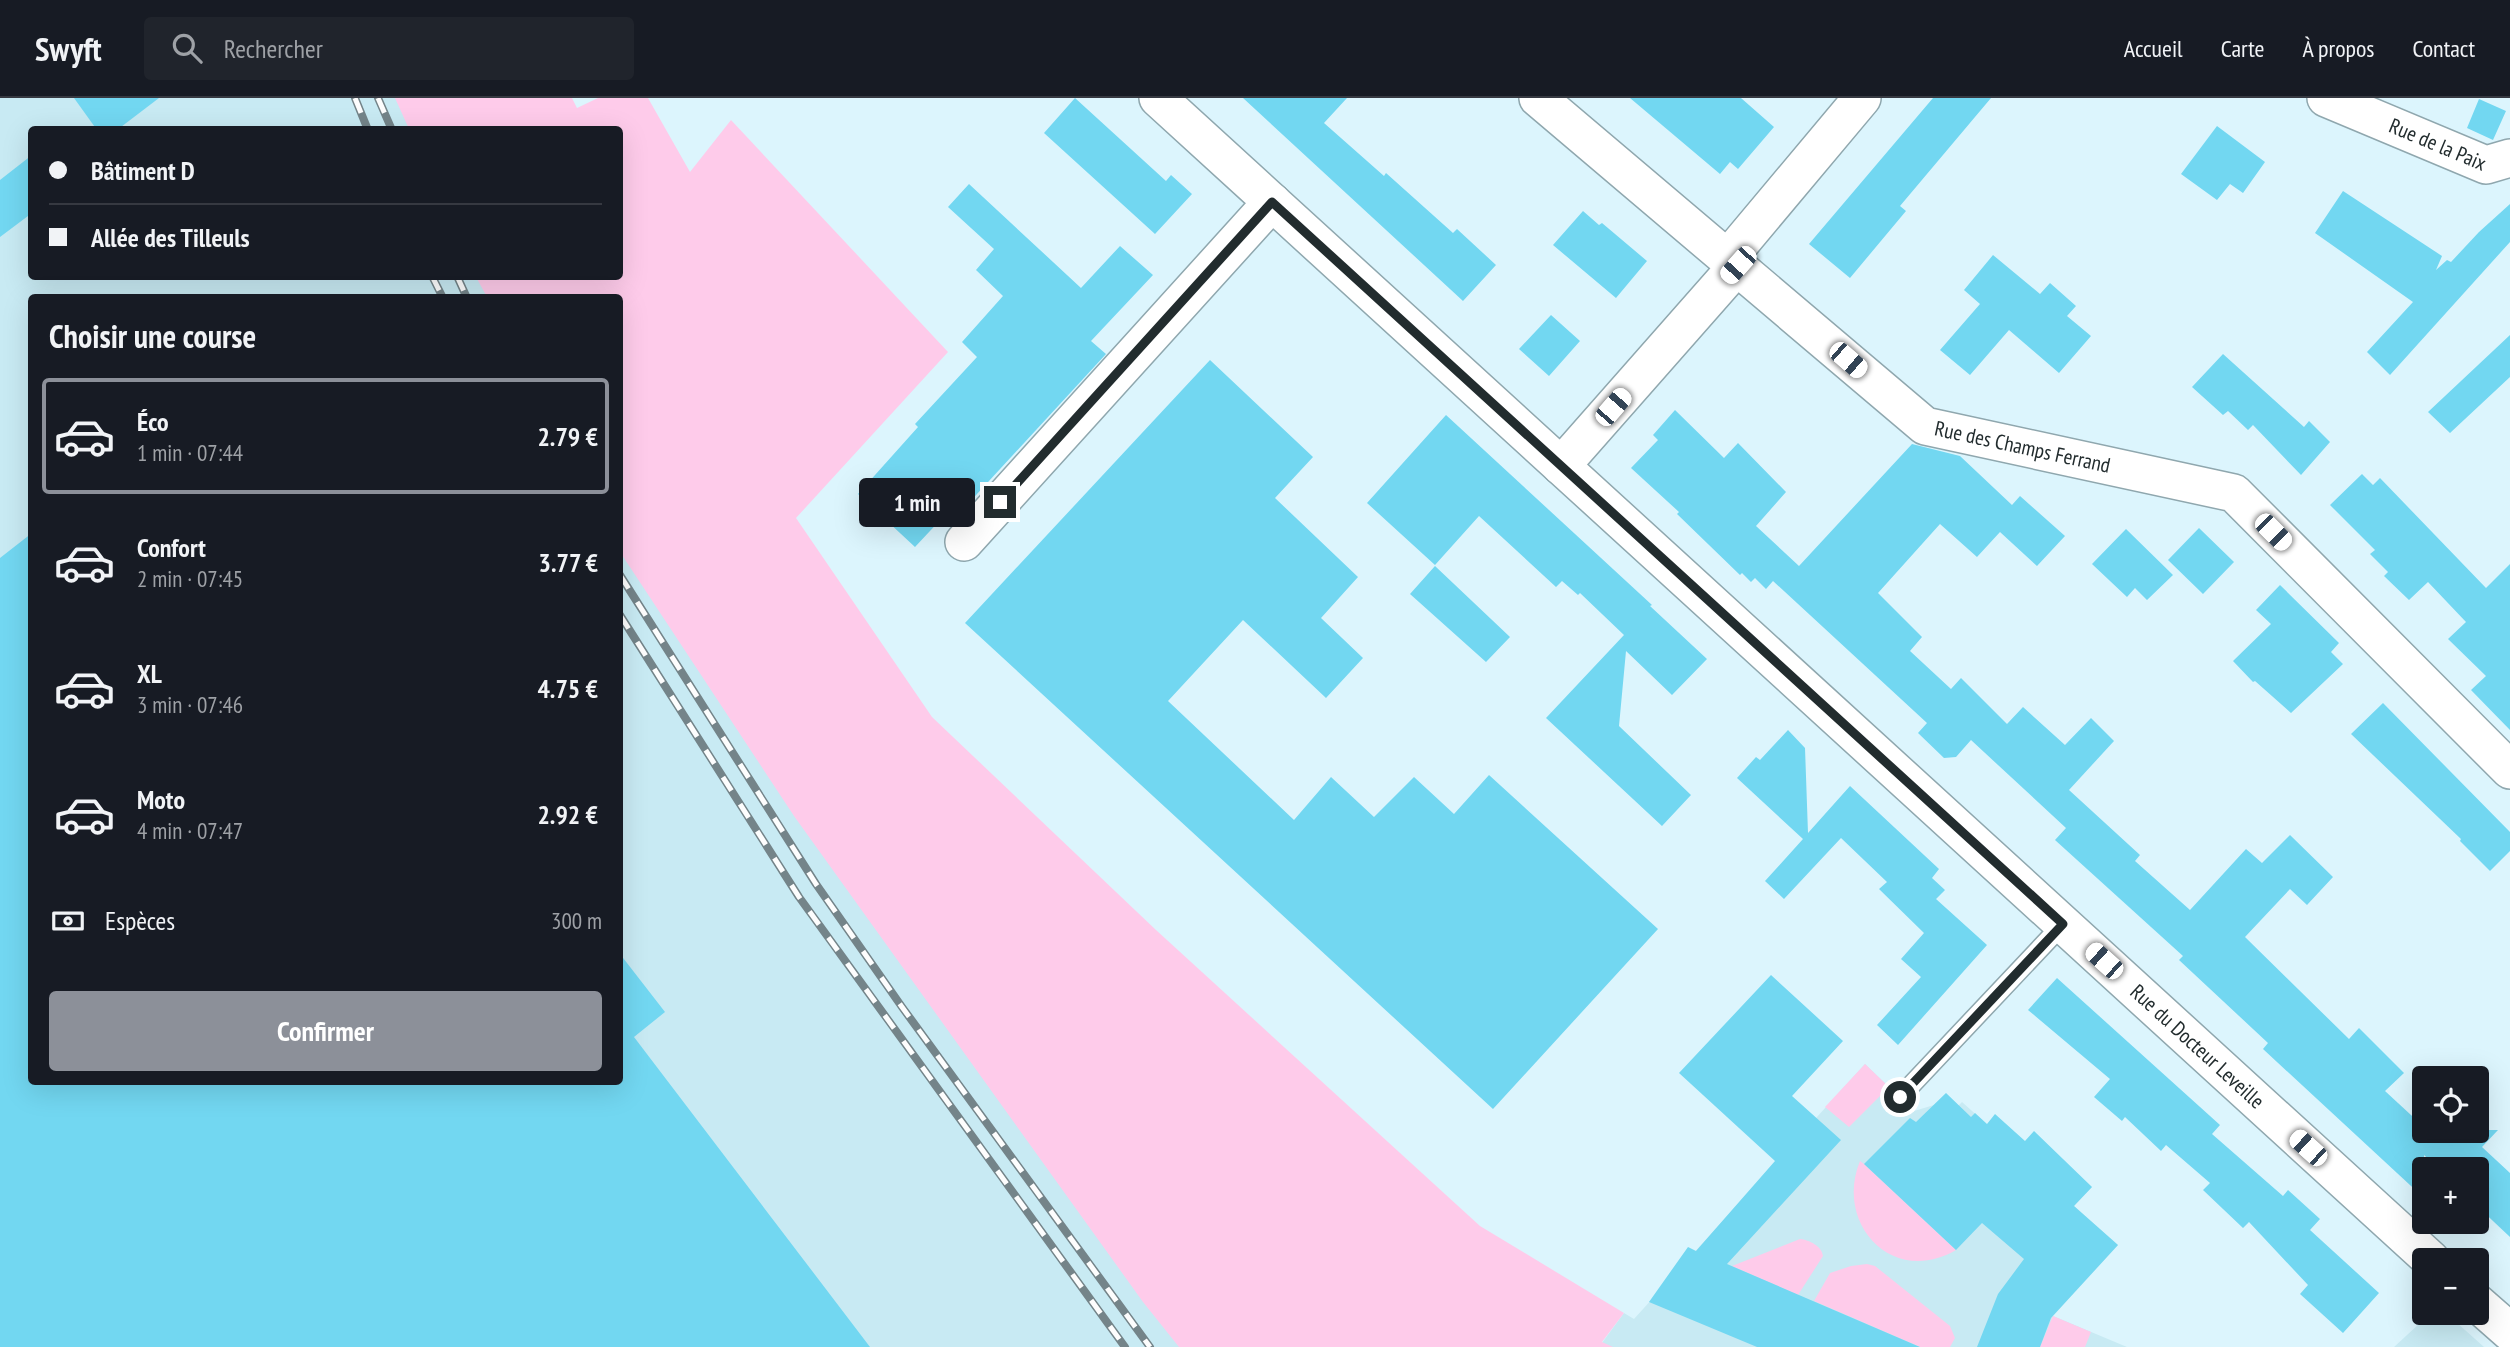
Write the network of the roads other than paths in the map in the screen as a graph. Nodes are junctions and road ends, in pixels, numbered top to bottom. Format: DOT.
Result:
graph roads {
  1 [pos="1158,98"];
  2 [pos="1538,98"];
  3 [pos="1862,98"];
  4 [pos="2326,98"];
  5 [pos="2510,158"];
  6 [pos="1272,202"];
  7 [pos="1733,261"];
  8 [pos="1561,466"];
  9 [pos="964,542"];
  10 [pos="2510,770"];
  11 [pos="2063,924"];
  12 [pos="1900,1097"];
  13 [pos="2418,1248"];
  14 [pos="2489,1313"];
  15 [pos="2510,1332"];
  1 -- 6 [label="street, Rue du Docteur Leveille"];
  2 -- 7 [label="street, Rue des Champs Ferrand"];
  3 -- 7 [label="street"];
  4 -- 5 [label="street, Rue de la Paix"];
  6 -- 8 [label="street, Rue du Docteur Leveille"];
  6 -- 9 [label="street"];
  7 -- 8 [label="street"];
  7 -- 10 [label="street, Rue des Champs Ferrand"];
  8 -- 11 [label="street, Rue du Docteur Leveille"];
  11 -- 12 [label="lane"];
  11 -- 13 [label="street, Rue du Docteur Leveille"];
  14 -- 15 [label="street"];
}
